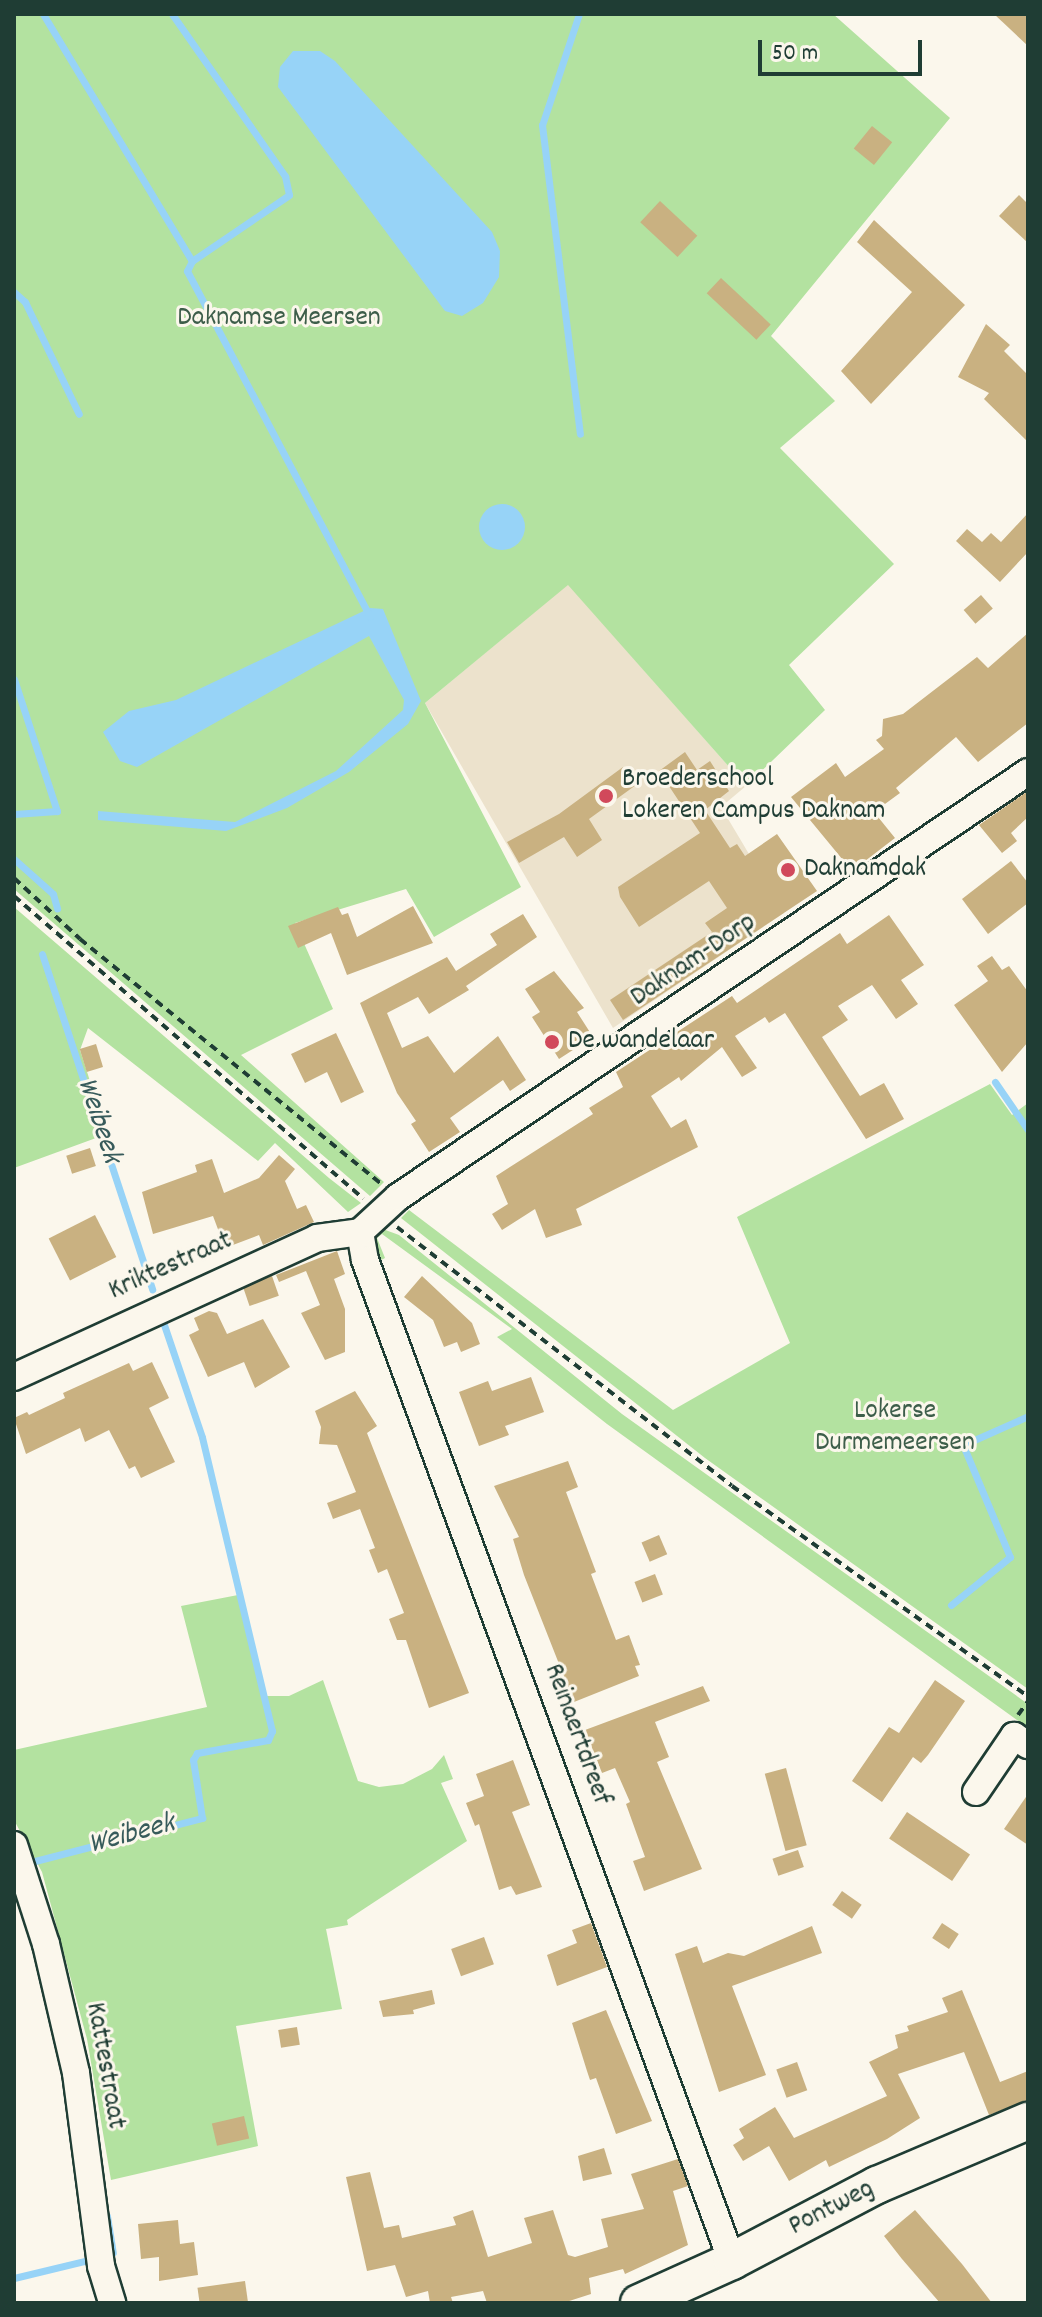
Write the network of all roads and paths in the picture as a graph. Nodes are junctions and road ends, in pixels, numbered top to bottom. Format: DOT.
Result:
graph roads {
  1 [pos="1028,772"];
  2 [pos="14,878"];
  3 [pos="14,896"];
  4 [pos="388,1204"];
  5 [pos="360,1232"];
  6 [pos="14,1377"];
  7 [pos="1028,1696"];
  8 [pos="1028,1745"];
  9 [pos="976,1792"];
  10 [pos="14,1845"];
  11 [pos="1023,2131"];
  12 [pos="732,2261"];
  13 [pos="112,2303"];
  14 [pos="639,2303"];
  1 -- 4 [label="street, Daknam-Dorp"];
  2 -- 4 [label="path"];
  3 -- 4 [label="path"];
  4 -- 5 [label="street, Daknam-Dorp"];
  4 -- 7 [label="path"];
  5 -- 6 [label="street, Kriktestraat"];
  5 -- 12 [label="street, Reinaertdreef"];
  8 -- 9 [label="street"];
  10 -- 13 [label="street, Kattestraat"];
  11 -- 12 [label="street, Pontweg"];
  12 -- 14 [label="street, Pontweg"];
}
